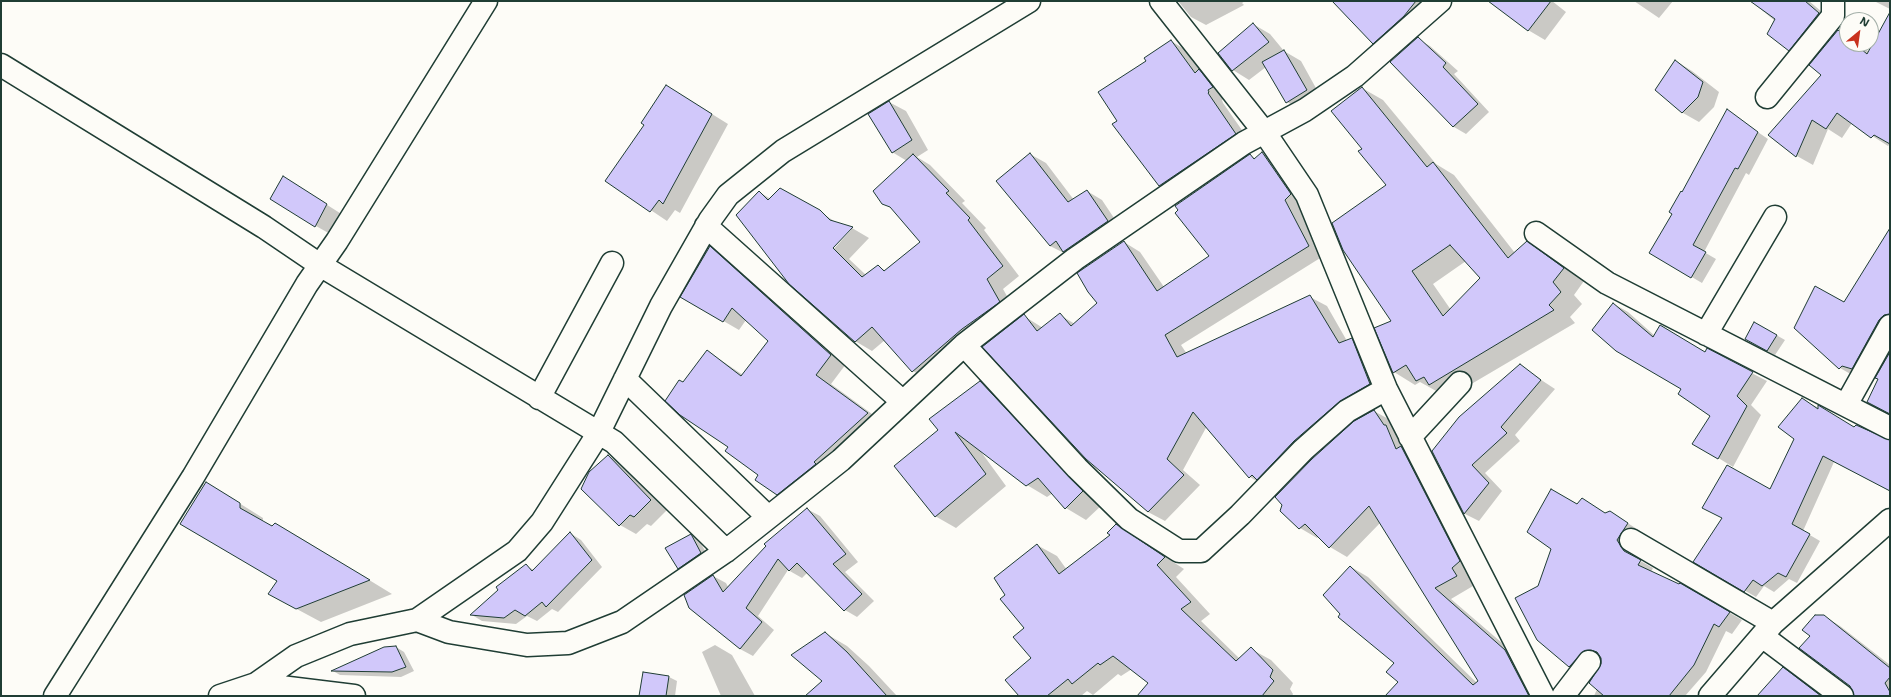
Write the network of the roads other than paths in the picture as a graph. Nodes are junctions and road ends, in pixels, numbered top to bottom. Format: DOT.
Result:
graph roads {
  1 [pos="486,1"];
  2 [pos="1030,1"];
  3 [pos="1161,1"];
  4 [pos="1440,1"];
  5 [pos="1833,1"];
  6 [pos="1,65"];
  7 [pos="1767,97"];
  8 [pos="1265,132"];
  9 [pos="1775,217"];
  10 [pos="706,226"];
  11 [pos="1536,233"];
  12 [pos="612,263"];
  13 [pos="320,265"];
  14 [pos="1890,326"];
  15 [pos="1706,334"];
  16 [pos="964,344"];
  17 [pos="625,379"];
  18 [pos="1460,383"];
  19 [pos="1386,389"];
  20 [pos="539,398"];
  21 [pos="903,402"];
  22 [pos="1846,405"];
  23 [pos="1890,428"];
  24 [pos="598,434"];
  25 [pos="1410,436"];
  26 [pos="768,517"];
  27 [pos="1890,520"];
  28 [pos="1631,540"];
  29 [pos="726,550"];
  30 [pos="417,620"];
  31 [pos="1768,630"];
  32 [pos="1589,662"];
  33 [pos="256,684"];
  34 [pos="55,696"];
  35 [pos="220,696"];
  36 [pos="354,696"];
  37 [pos="1543,696"];
  38 [pos="1563,696"];
  39 [pos="1710,696"];
  40 [pos="1842,696"];
  1 -- 13 [label="street"];
  2 -- 10 [label="street"];
  3 -- 8 [label="street"];
  4 -- 8 [label="street"];
  5 -- 7 [label="street"];
  6 -- 13 [label="street"];
  8 -- 16 [label="street"];
  8 -- 19 [label="street"];
  9 -- 15 [label="street"];
  10 -- 17 [label="street"];
  10 -- 21 [label="street"];
  11 -- 15 [label="street"];
  12 -- 20 [label="street"];
  13 -- 20 [label="street"];
  13 -- 34 [label="street"];
  14 -- 22 [label="street"];
  15 -- 22 [label="street"];
  16 -- 19 [label="street"];
  16 -- 21 [label="street"];
  17 -- 24 [label="street"];
  17 -- 26 [label="street"];
  18 -- 25 [label="street"];
  19 -- 25 [label="street"];
  20 -- 24 [label="street"];
  21 -- 26 [label="street"];
  22 -- 23 [label="street"];
  24 -- 29 [label="street"];
  24 -- 30 [label="street"];
  25 -- 37 [label="street"];
  26 -- 29 [label="street"];
  27 -- 31 [label="street"];
  28 -- 31 [label="street"];
  29 -- 30 [label="street"];
  30 -- 33 [label="street"];
  31 -- 39 [label="street"];
  31 -- 40 [label="street"];
  32 -- 38 [label="street"];
  33 -- 35 [label="street"];
  33 -- 36 [label="street"];
}
